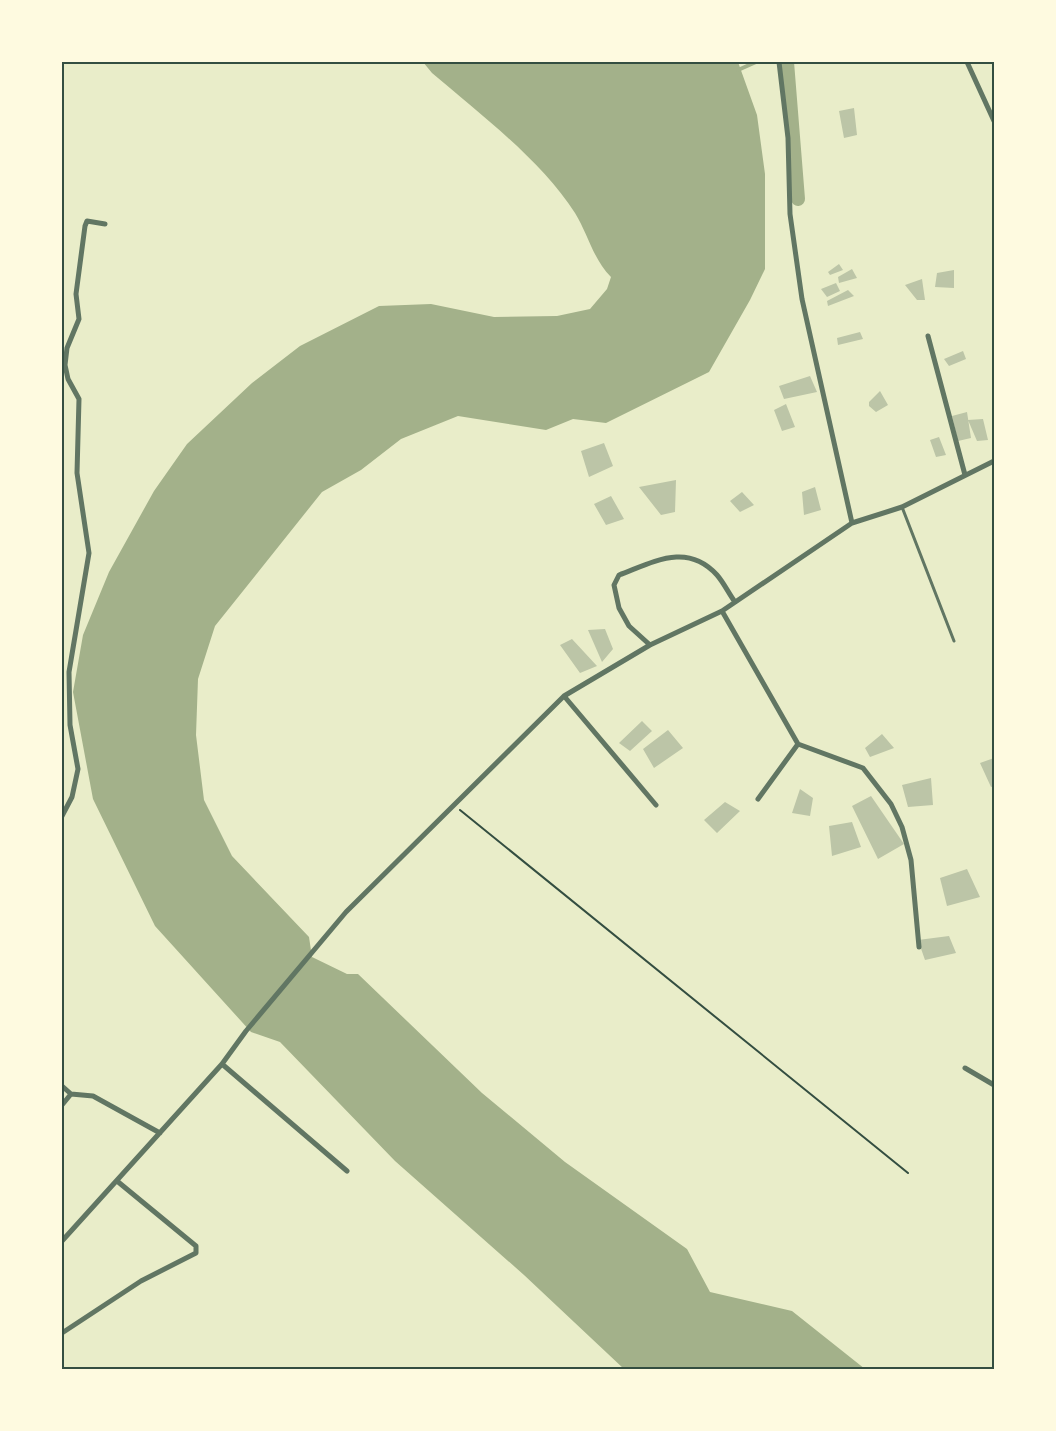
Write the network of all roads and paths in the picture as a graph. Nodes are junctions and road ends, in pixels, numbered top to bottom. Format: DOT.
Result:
graph roads {
  1 [pos="779,62"];
  2 [pos="968,62"];
  3 [pos="994,121"];
  4 [pos="105,224"];
  5 [pos="928,336"];
  6 [pos="994,460"];
  7 [pos="965,475"];
  8 [pos="902,507"];
  9 [pos="852,523"];
  10 [pos="735,602"];
  11 [pos="722,611"];
  12 [pos="954,641"];
  13 [pos="650,645"];
  14 [pos="564,696"];
  15 [pos="798,744"];
  16 [pos="758,799"];
  17 [pos="454,805"];
  18 [pos="656,805"];
  19 [pos="62,816"];
  20 [pos="919,947"];
  21 [pos="222,1064"];
  22 [pos="965,1068"];
  23 [pos="994,1085"];
  24 [pos="62,1086"];
  25 [pos="70,1094"];
  26 [pos="62,1105"];
  27 [pos="160,1133"];
  28 [pos="347,1171"];
  29 [pos="908,1173"];
  30 [pos="117,1181"];
  31 [pos="62,1241"];
  32 [pos="62,1333"];
  1 -- 9 [label="street"];
  2 -- 3 [label="street"];
  4 -- 19 [label="street"];
  5 -- 7 [label="street"];
  6 -- 7 [label="street"];
  7 -- 8 [label="street"];
  8 -- 9 [label="street"];
  8 -- 12 [label="lane"];
  9 -- 10 [label="street"];
  10 -- 11 [label="street"];
  10 -- 13 [label="street"];
  11 -- 13 [label="street"];
  11 -- 15 [label="street"];
  13 -- 14 [label="street"];
  14 -- 17 [label="street"];
  14 -- 18 [label="street"];
  15 -- 16 [label="street"];
  15 -- 20 [label="street"];
  17 -- 21 [label="street"];
  17 -- 29 [label="path"];
  21 -- 27 [label="street"];
  21 -- 28 [label="street"];
  22 -- 23 [label="street"];
  24 -- 25 [label="street"];
  25 -- 26 [label="street"];
  25 -- 27 [label="street"];
  27 -- 30 [label="street"];
  30 -- 31 [label="street"];
  30 -- 32 [label="street"];
}
